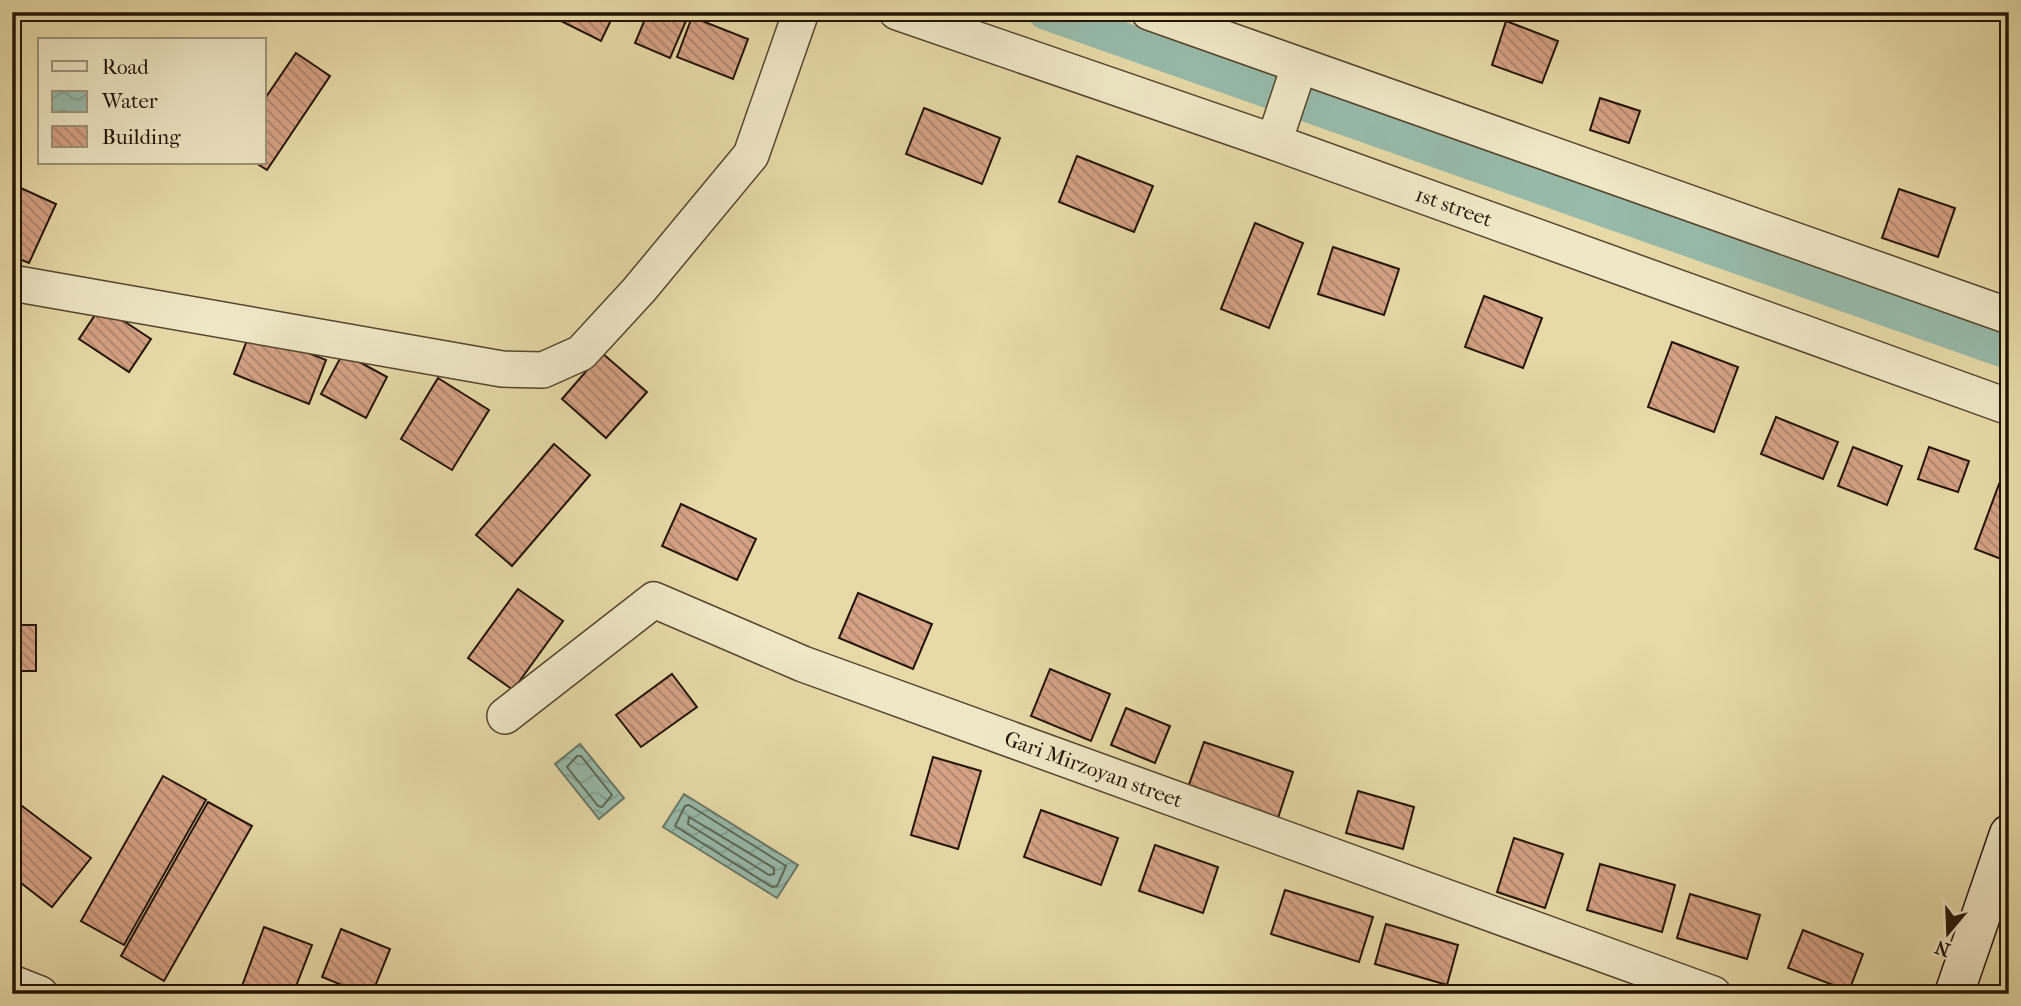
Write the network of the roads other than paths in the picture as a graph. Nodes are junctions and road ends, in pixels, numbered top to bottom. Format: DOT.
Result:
graph roads {
  1 [pos="802,12"];
  2 [pos="897,12"];
  3 [pos="1149,12"];
  4 [pos="1298,67"];
  5 [pos="1274,142"];
  6 [pos="12,284"];
  7 [pos="2009,316"];
  8 [pos="2009,407"];
  9 [pos="505,716"];
  10 [pos="2009,834"];
  11 [pos="12,983"];
  12 [pos="40,994"];
  13 [pos="1713,994"];
  14 [pos="1954,994"];
  1 -- 6 [label="street"];
  2 -- 5 [label="street, 1st street"];
  3 -- 4 [label="street"];
  4 -- 5 [label="street"];
  4 -- 7 [label="street"];
  5 -- 8 [label="street, 1st street"];
  9 -- 13 [label="street, Gari Mirzoyan street"];
  10 -- 14 [label="main road"];
  11 -- 12 [label="street"];
}
